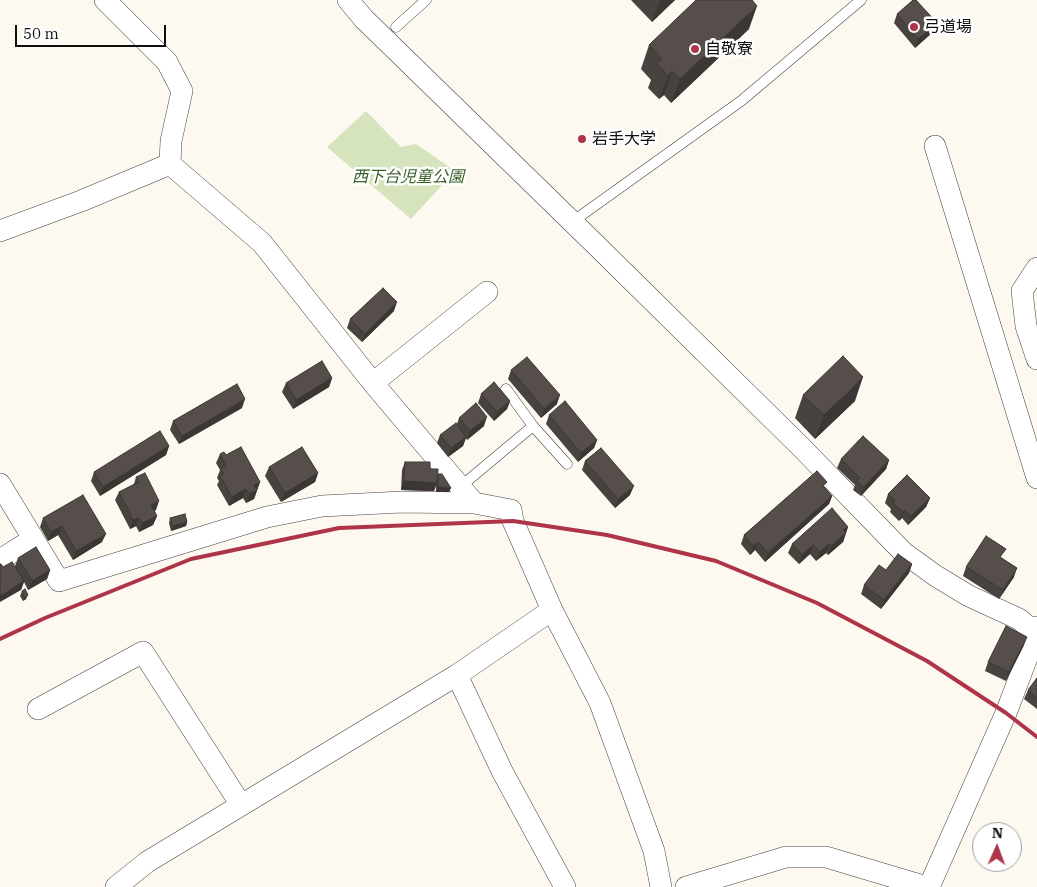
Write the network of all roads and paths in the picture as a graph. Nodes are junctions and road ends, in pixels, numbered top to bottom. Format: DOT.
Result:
graph roads {
  1 [pos="106,0"];
  2 [pos="348,0"];
  3 [pos="426,0"];
  4 [pos="855,2"];
  5 [pos="396,27"];
  6 [pos="936,146"];
  7 [pos="170,164"];
  8 [pos="572,222"];
  9 [pos="0,231"];
  10 [pos="1037,268"];
  11 [pos="487,292"];
  12 [pos="1037,359"];
  13 [pos="373,383"];
  14 [pos="506,390"];
  15 [pos="533,426"];
  16 [pos="568,464"];
  17 [pos="1037,478"];
  18 [pos="0,484"];
  19 [pos="460,486"];
  20 [pos="474,503"];
  21 [pos="33,539"];
  22 [pos="0,560"];
  23 [pos="552,610"];
  24 [pos="1037,631"];
  25 [pos="457,675"];
  26 [pos="38,709"];
  27 [pos="241,805"];
  28 [pos="116,887"];
  29 [pos="565,887"];
  30 [pos="662,887"];
  31 [pos="686,887"];
  32 [pos="928,887"];
  1 -- 7 [label="street"];
  2 -- 8 [label="street"];
  3 -- 5 [label="lane"];
  4 -- 8 [label="lane"];
  6 -- 17 [label="street"];
  7 -- 9 [label="street"];
  7 -- 13 [label="street"];
  8 -- 24 [label="street"];
  10 -- 12 [label="street"];
  11 -- 13 [label="street"];
  13 -- 19 [label="street"];
  14 -- 15 [label="lane"];
  15 -- 16 [label="lane"];
  15 -- 19 [label="lane"];
  18 -- 21 [label="street"];
  19 -- 20 [label="street"];
  20 -- 21 [label="street"];
  20 -- 23 [label="street"];
  21 -- 22 [label="street"];
  23 -- 25 [label="street"];
  23 -- 30 [label="street"];
  24 -- 32 [label="street"];
  25 -- 27 [label="street"];
  25 -- 29 [label="street"];
  26 -- 27 [label="street"];
  27 -- 28 [label="street"];
  31 -- 32 [label="street"];
}
